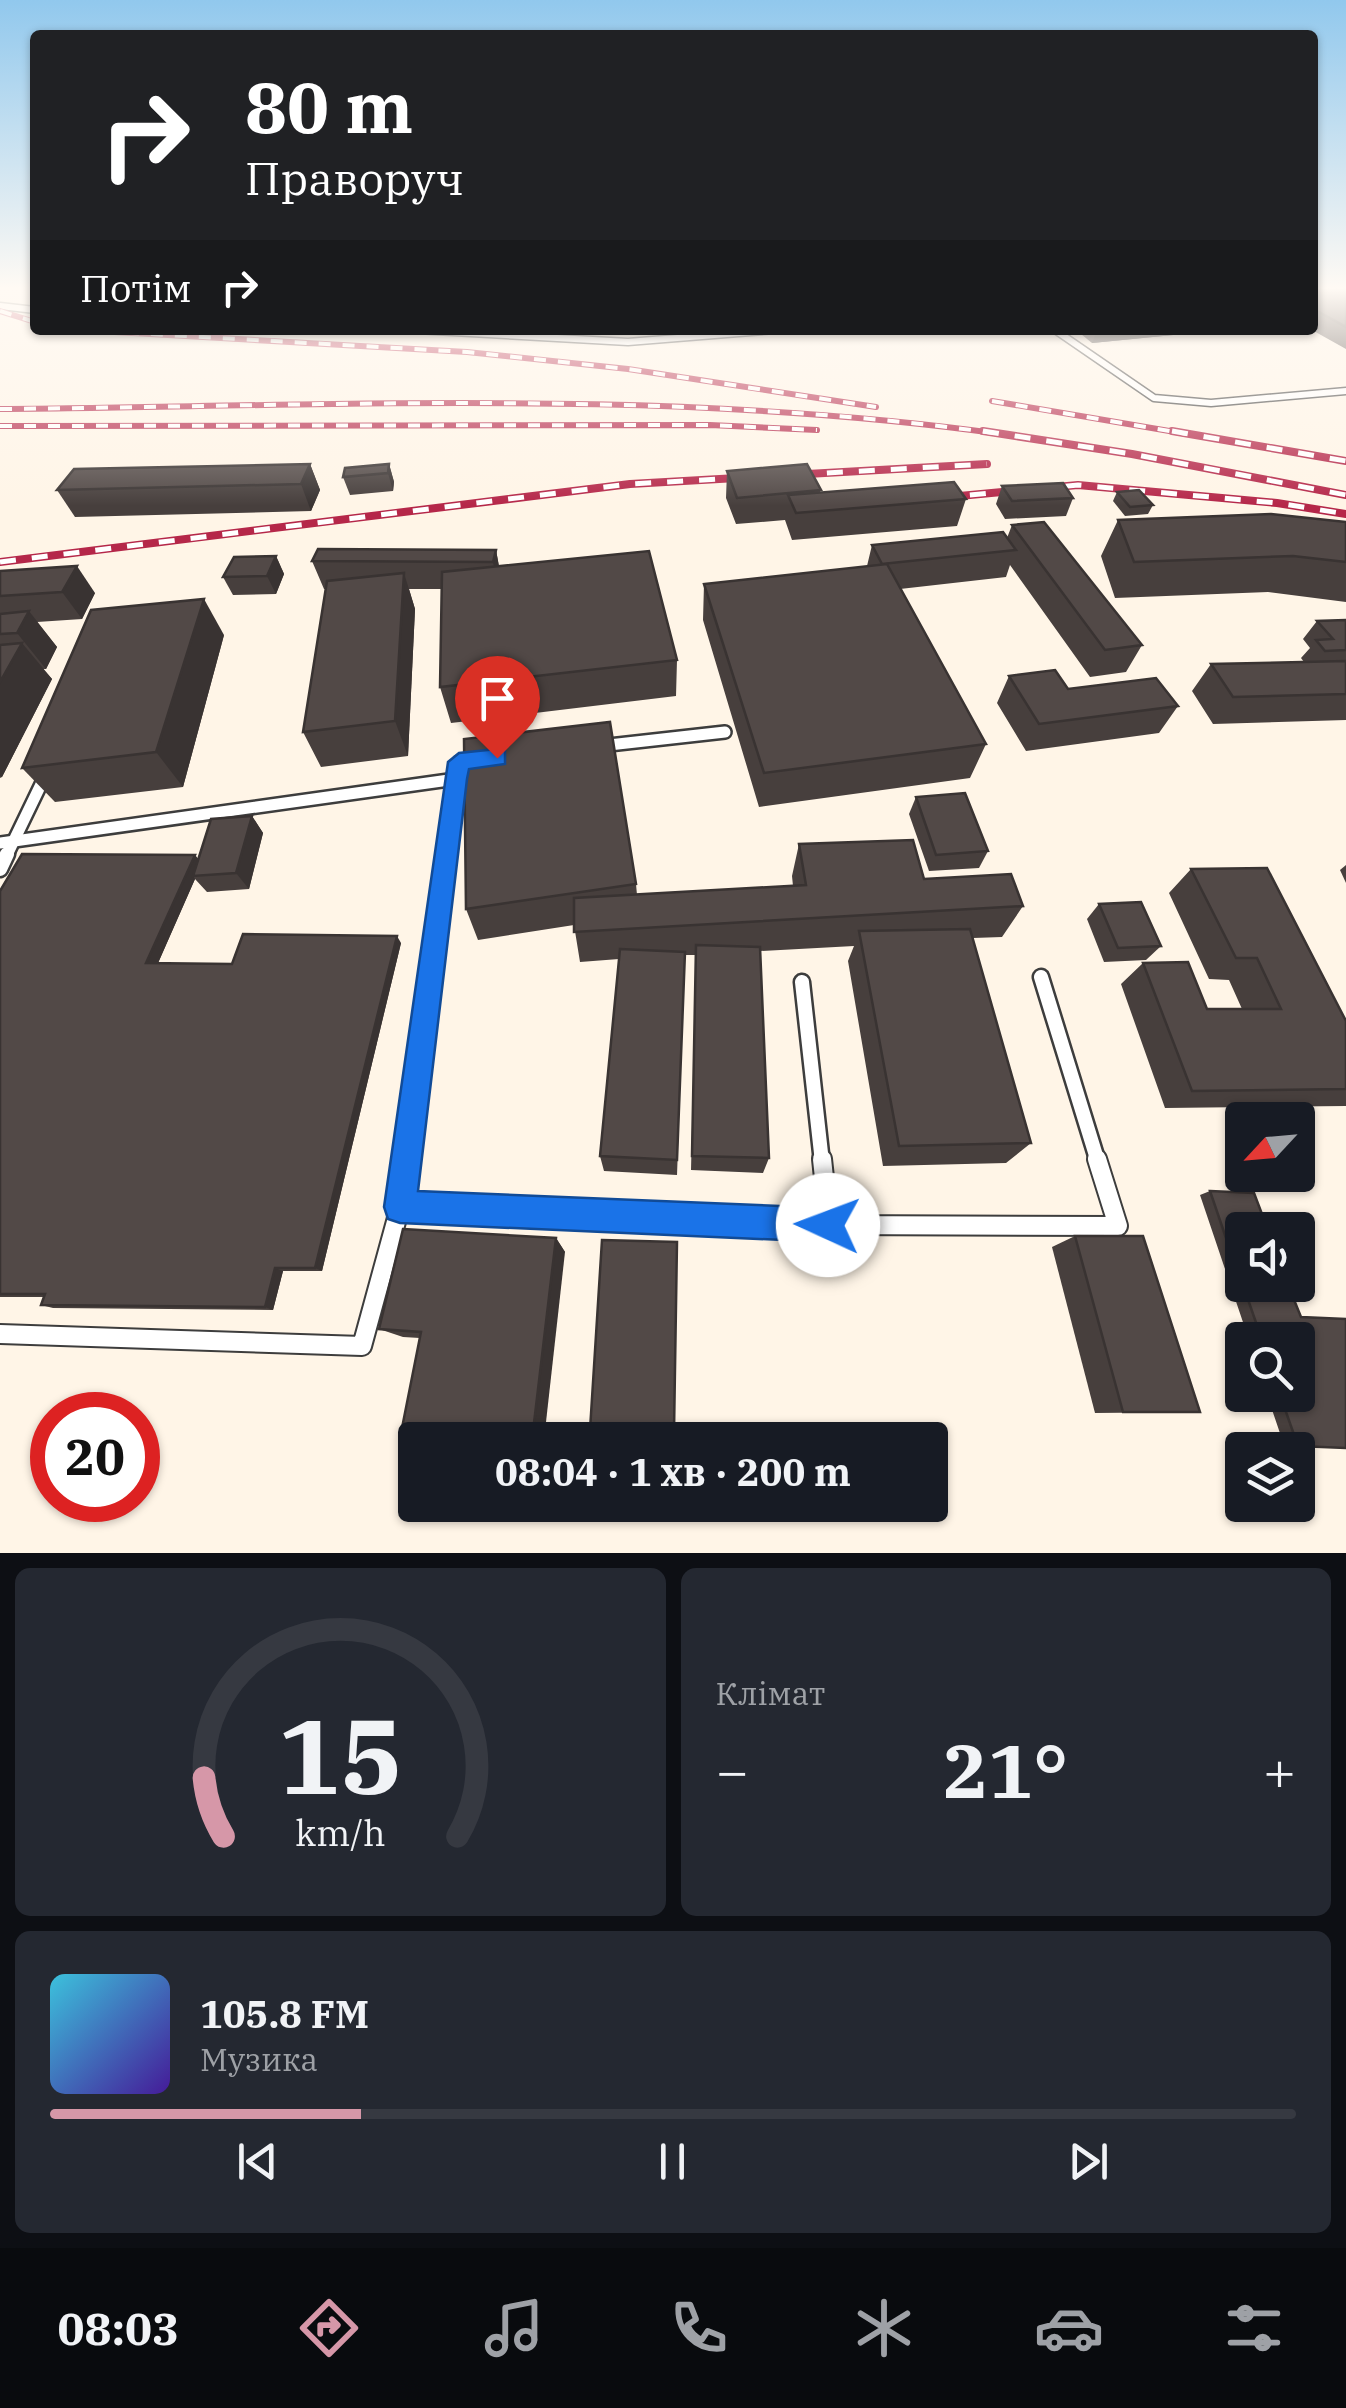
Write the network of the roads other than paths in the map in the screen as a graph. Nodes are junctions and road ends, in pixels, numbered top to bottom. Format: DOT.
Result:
graph roads {
  1 [pos="1101,361"];
  2 [pos="1346,390"];
  3 [pos="725,732"];
  4 [pos="592,747"];
  5 [pos="56,752"];
  6 [pos="497,758"];
  7 [pos="456,779"];
  8 [pos="16,842"];
  9 [pos="0,844"];
  10 [pos="0,869"];
  11 [pos="1042,978"];
  12 [pos="802,982"];
  13 [pos="400,1207"];
  14 [pos="828,1225"];
  15 [pos="0,1334"];
  1 -- 2 [label="lane"];
  3 -- 4 [label="lane"];
  5 -- 8 [label="lane"];
  6 -- 7 [label="lane"];
  7 -- 8 [label="lane"];
  7 -- 13 [label="lane"];
  8 -- 9 [label="lane"];
  8 -- 10 [label="lane"];
  11 -- 14 [label="lane"];
  12 -- 14 [label="lane"];
  13 -- 14 [label="lane"];
  13 -- 15 [label="lane"];
}
